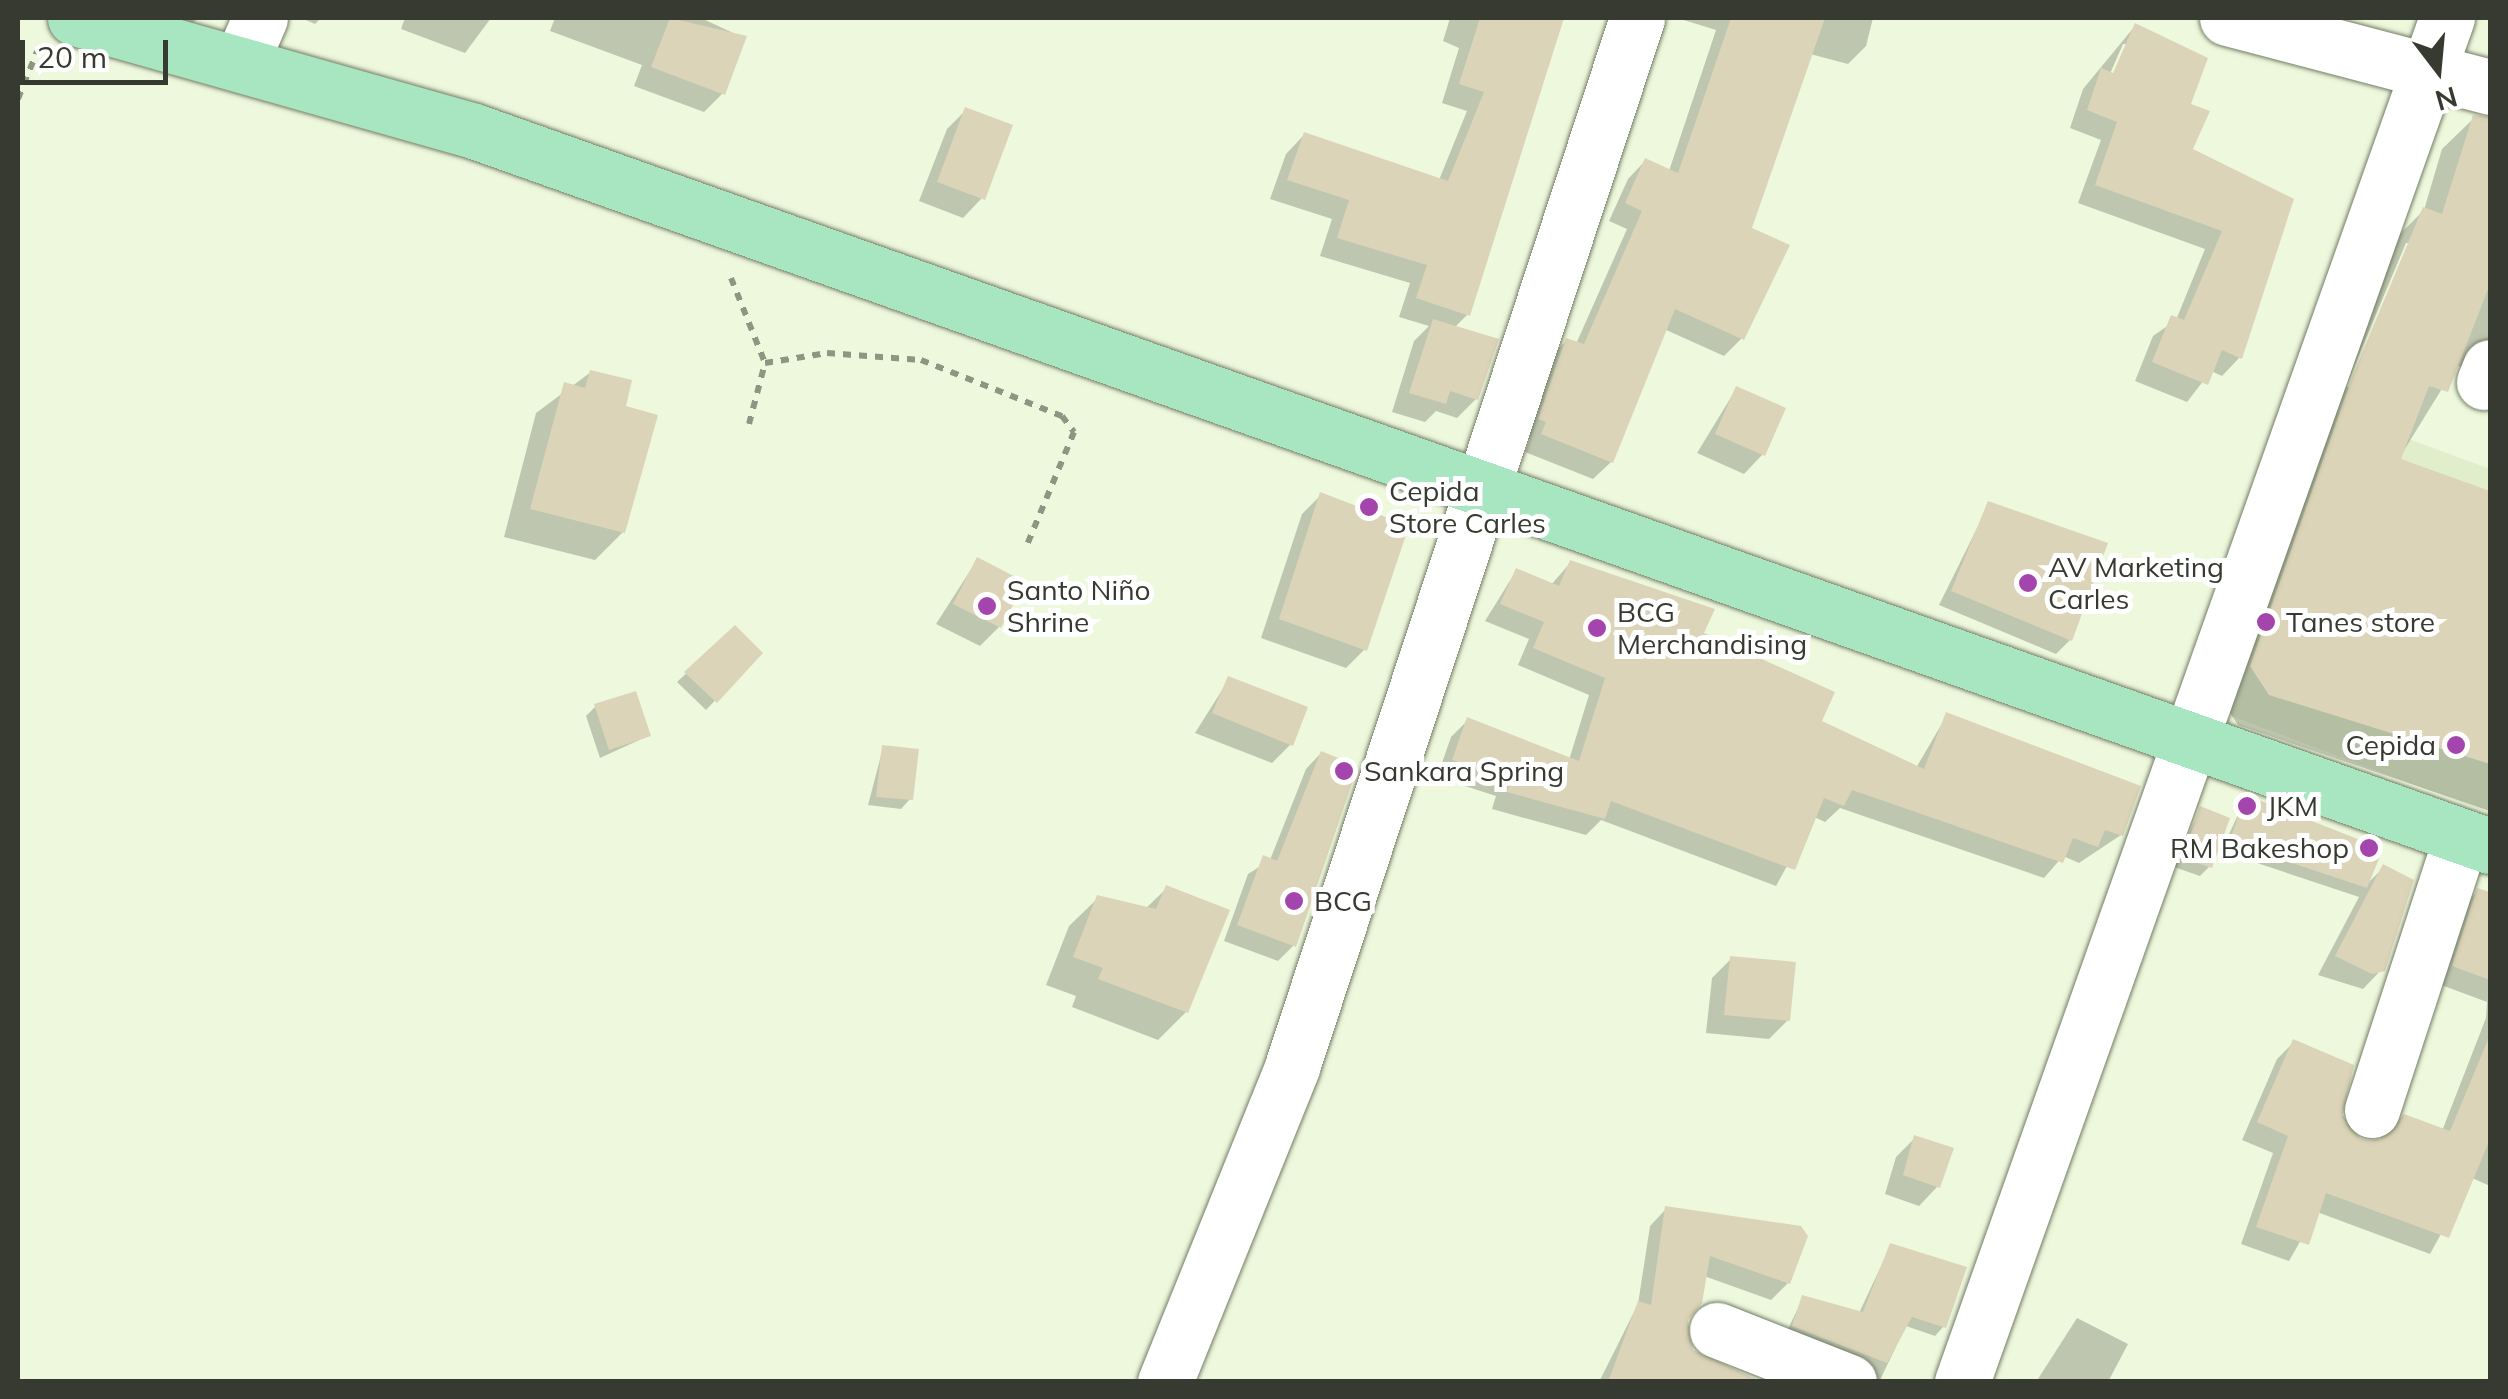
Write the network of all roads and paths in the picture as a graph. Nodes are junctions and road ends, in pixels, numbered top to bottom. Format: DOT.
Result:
graph roads {
  1 [pos="1638,18"];
  2 [pos="2227,18"];
  3 [pos="2447,18"];
  4 [pos="60,26"];
  5 [pos="250,41"];
  6 [pos="2429,73"];
  7 [pos="2490,87"];
  8 [pos="18,98"];
  9 [pos="737,222"];
  10 [pos="765,363"];
  11 [pos="749,424"];
  12 [pos="1480,482"];
  13 [pos="1026,545"];
  14 [pos="2191,735"];
  15 [pos="2476,842"];
  16 [pos="2372,1110"];
  17 [pos="1718,1330"];
  18 [pos="1165,1382"];
  19 [pos="1850,1382"];
  20 [pos="1962,1382"];
  1 -- 12 [label="street"];
  2 -- 6 [label="street"];
  3 -- 6 [label="street"];
  4 -- 5 [label="main road"];
  4 -- 8 [label="path"];
  5 -- 9 [label="main road"];
  6 -- 7 [label="street"];
  6 -- 14 [label="street"];
  9 -- 10 [label="path"];
  9 -- 12 [label="main road"];
  10 -- 11 [label="path"];
  10 -- 13 [label="path"];
  12 -- 14 [label="main road"];
  12 -- 18 [label="street"];
  14 -- 15 [label="main road"];
  14 -- 20 [label="street"];
  15 -- 16 [label="street"];
  17 -- 19 [label="street"];
}
